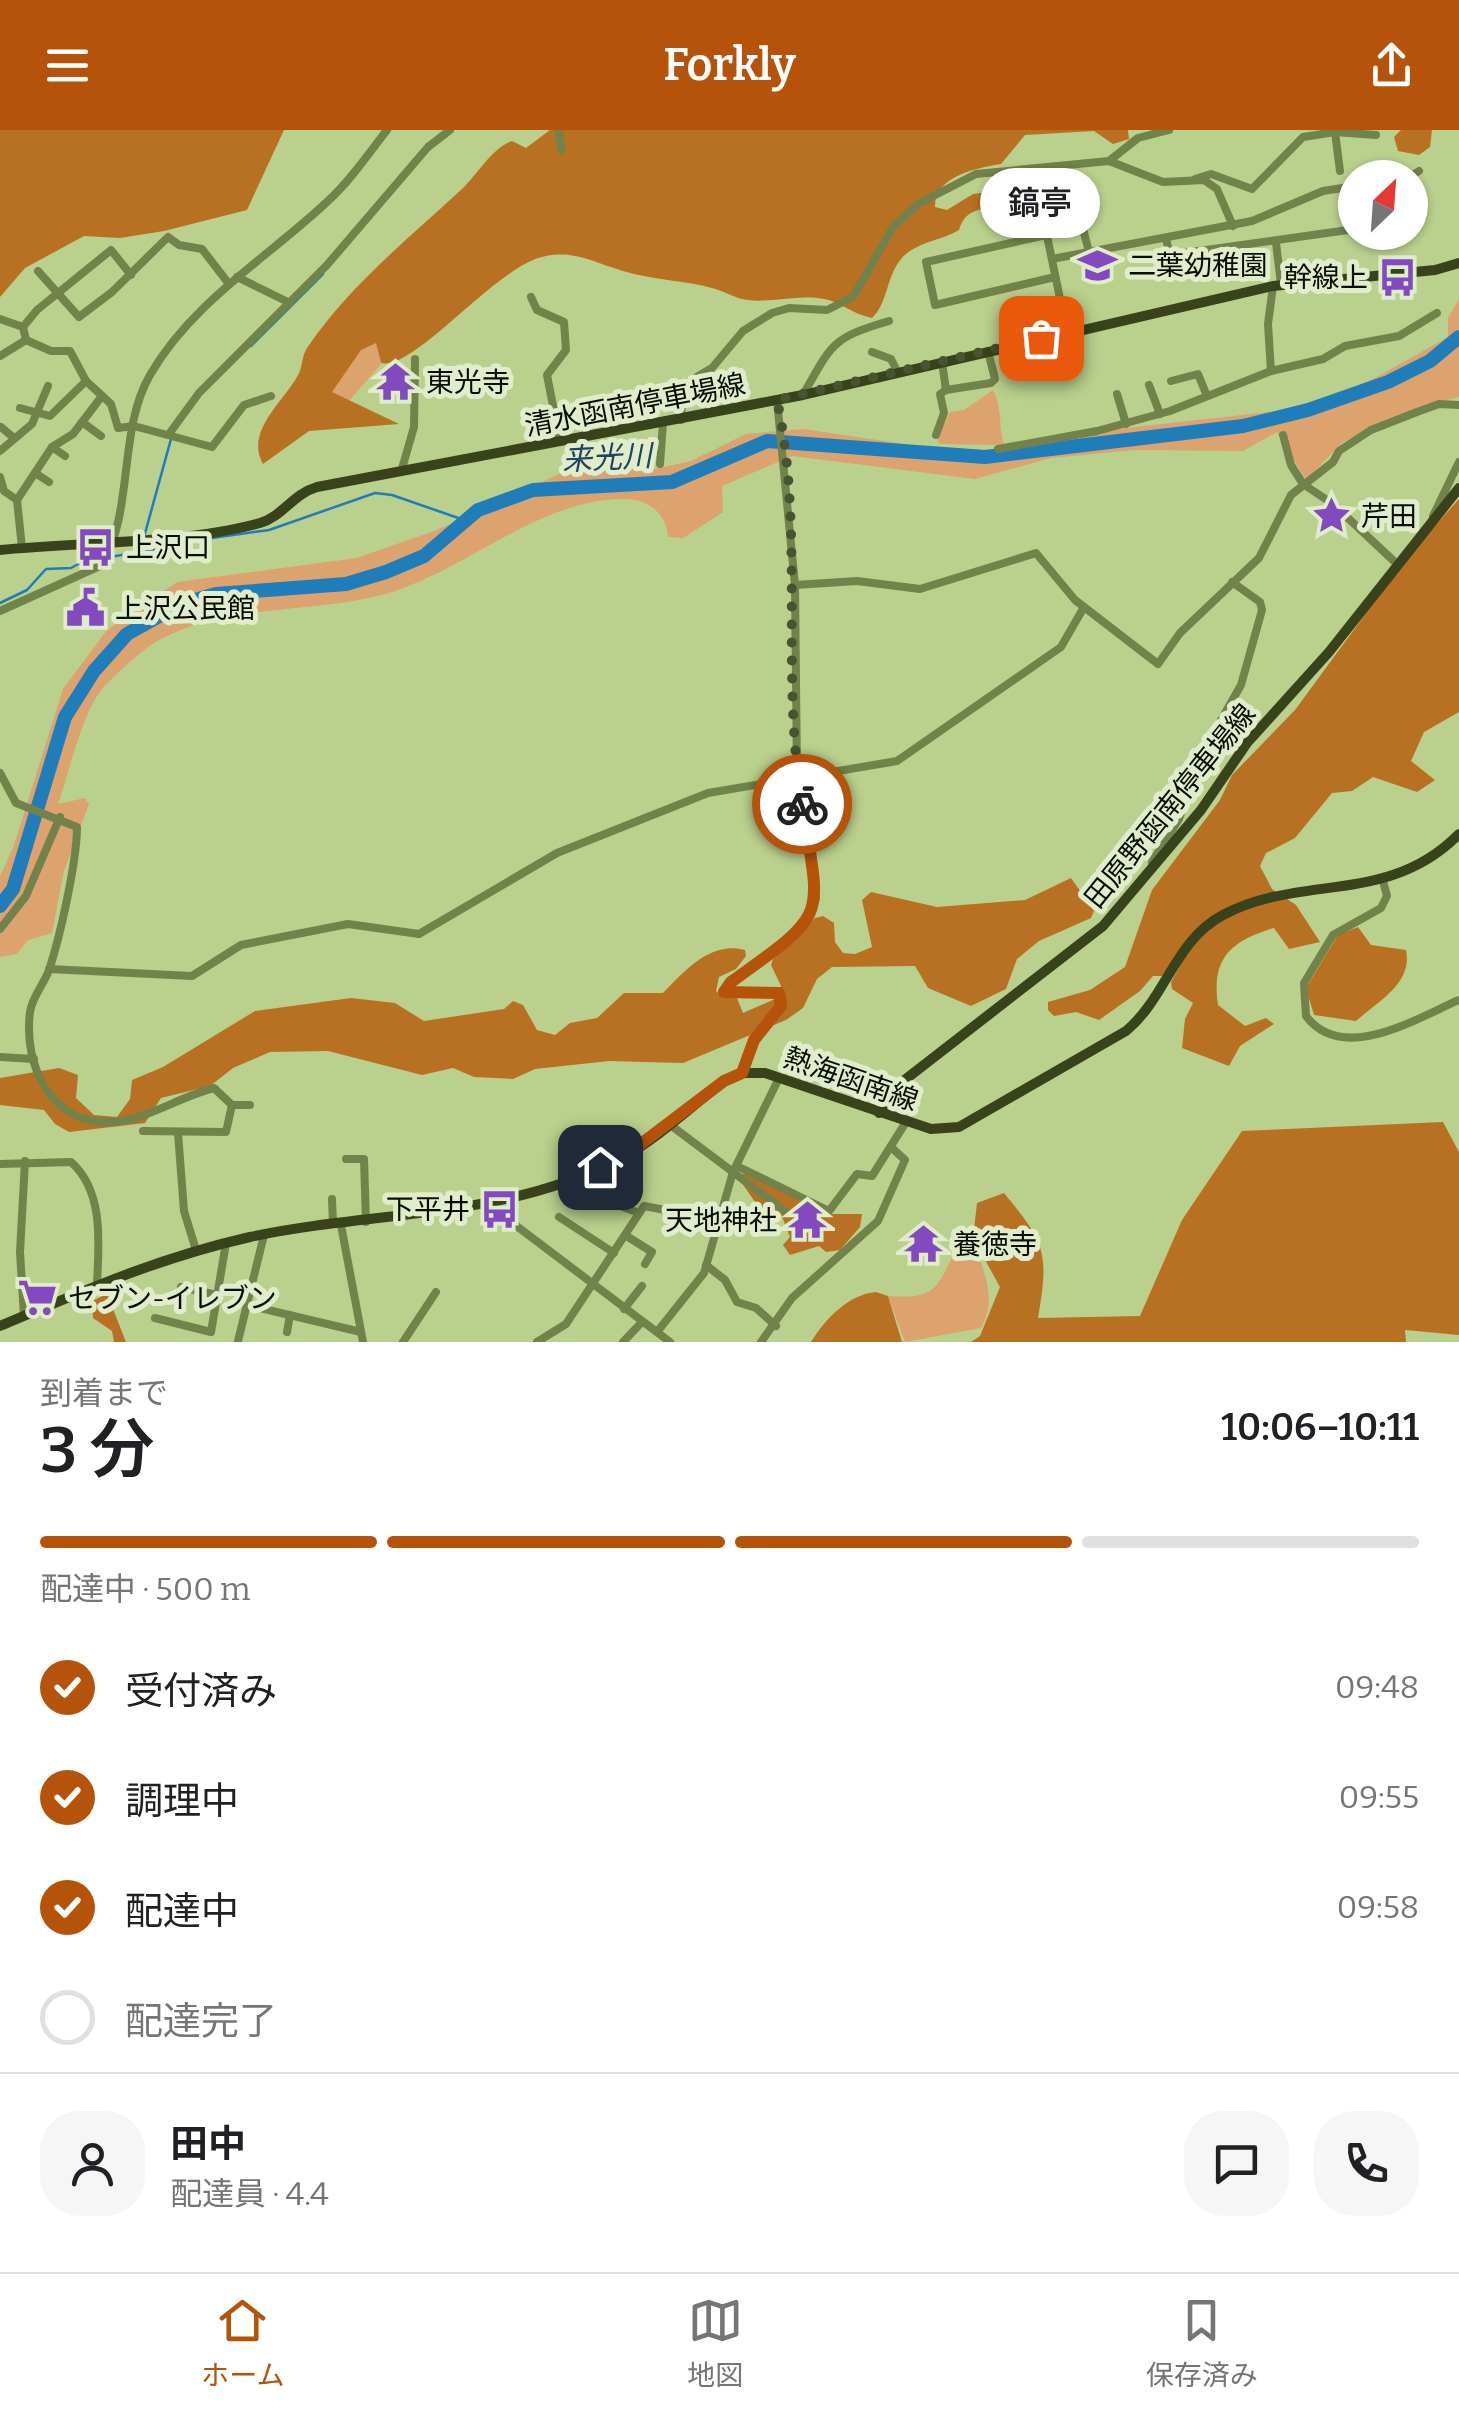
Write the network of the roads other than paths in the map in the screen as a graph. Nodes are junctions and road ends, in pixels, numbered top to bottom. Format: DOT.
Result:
graph roads {
  1 [pos="388,130"];
  2 [pos="428,130"];
  3 [pos="450,130"];
  4 [pos="559,130"];
  5 [pos="1169,130"];
  6 [pos="1335,132"];
  7 [pos="1376,135"];
  8 [pos="437,138"];
  9 [pos="561,150"];
  10 [pos="1338,160"];
  11 [pos="1109,161"];
  12 [pos="1195,179"];
  13 [pos="1338,189"];
  14 [pos="1042,212"];
  15 [pos="1081,221"];
  16 [pos="1233,226"];
  17 [pos="1338,232"];
  18 [pos="1046,235"];
  19 [pos="1166,238"];
  20 [pos="1276,243"];
  21 [pos="1089,252"];
  22 [pos="1052,259"];
  23 [pos="1459,262"];
  24 [pos="38,271"];
  25 [pos="131,275"];
  26 [pos="237,277"];
  27 [pos="1055,277"];
  28 [pos="229,284"];
  29 [pos="1277,285"];
  30 [pos="57,294"];
  31 [pos="531,296"];
  32 [pos="290,303"];
  33 [pos="1437,313"];
  34 [pos="0,319"];
  35 [pos="889,321"];
  36 [pos="23,327"];
  37 [pos="1067,332"];
  38 [pos="26,340"];
  39 [pos="988,351"];
  40 [pos="872,352"];
  41 [pos="0,356"];
  42 [pos="415,359"];
  43 [pos="942,362"];
  44 [pos="1270,371"];
  45 [pos="898,372"];
  46 [pos="86,381"];
  47 [pos="1171,382"];
  48 [pos="1150,385"];
  49 [pos="48,386"];
  50 [pos="946,390"];
  51 [pos="1117,394"];
  52 [pos="803,395"];
  53 [pos="102,396"];
  54 [pos="272,396"];
  55 [pos="1206,396"];
  56 [pos="777,400"];
  57 [pos="1459,405"];
  58 [pos="20,408"];
  59 [pos="38,414"];
  60 [pos="1160,414"];
  61 [pos="681,420"];
  62 [pos="82,422"];
  63 [pos="663,423"];
  64 [pos="1126,424"];
  65 [pos="134,426"];
  66 [pos="0,427"];
  67 [pos="169,434"];
  68 [pos="936,435"];
  69 [pos="1283,435"];
  70 [pos="101,436"];
  71 [pos="14,438"];
  72 [pos="560,442"];
  73 [pos="52,447"];
  74 [pos="998,449"];
  75 [pos="0,451"];
  76 [pos="65,456"];
  77 [pos="1459,462"];
  78 [pos="660,464"];
  79 [pos="401,472"];
  80 [pos="36,473"];
  81 [pos="0,477"];
  82 [pos="50,482"];
  83 [pos="1303,484"];
  84 [pos="1459,488"];
  85 [pos="18,500"];
  86 [pos="1432,520"];
  87 [pos="112,540"];
  88 [pos="22,548"];
  89 [pos="0,550"];
  90 [pos="1397,564"];
  91 [pos="1232,582"];
  92 [pos="794,585"];
  93 [pos="1084,606"];
  94 [pos="0,610"];
  95 [pos="0,773"];
  96 [pos="797,775"];
  97 [pos="58,816"];
  98 [pos="1459,834"];
  99 [pos="1151,872"];
  100 [pos="1382,881"];
  101 [pos="0,928"];
  102 [pos="49,970"];
  103 [pos="1459,1000"];
  104 [pos="0,1057"];
  105 [pos="34,1059"];
  106 [pos="742,1073"];
  107 [pos="779,1078"];
  108 [pos="232,1105"];
  109 [pos="250,1105"];
  110 [pos="880,1112"];
  111 [pos="906,1122"];
  112 [pos="669,1124"];
  113 [pos="143,1131"];
  114 [pos="178,1134"];
  115 [pos="892,1148"];
  116 [pos="346,1159"];
  117 [pos="25,1161"];
  118 [pos="0,1164"];
  119 [pos="735,1169"];
  120 [pos="596,1196"];
  121 [pos="332,1199"];
  122 [pos="490,1206"];
  123 [pos="786,1212"];
  124 [pos="640,1213"];
  125 [pos="560,1217"];
  126 [pos="718,1220"];
  127 [pos="366,1222"];
  128 [pos="337,1226"];
  129 [pos="264,1235"];
  130 [pos="625,1236"];
  131 [pos="226,1243"];
  132 [pos="196,1250"];
  133 [pos="614,1253"];
  134 [pos="645,1264"];
  135 [pos="706,1266"];
  136 [pos="98,1283"];
  137 [pos="642,1286"];
  138 [pos="592,1287"];
  139 [pos="182,1288"];
  140 [pos="436,1292"];
  141 [pos="217,1295"];
  142 [pos="247,1305"];
  143 [pos="624,1309"];
  144 [pos="290,1314"];
  145 [pos="24,1316"];
  146 [pos="155,1318"];
  147 [pos="318,1322"];
  148 [pos="642,1322"];
  149 [pos="0,1326"];
  150 [pos="776,1326"];
  151 [pos="287,1332"];
  152 [pos="316,1332"];
  153 [pos="657,1332"];
  154 [pos="362,1337"];
  155 [pos="238,1341"];
  156 [pos="403,1342"];
  157 [pos="538,1342"];
  158 [pos="622,1342"];
  159 [pos="670,1342"];
  160 [pos="762,1342"];
  1 -- 26 [label="street"];
  2 -- 8 [label="street"];
  3 -- 8 [label="street"];
  4 -- 9 [label="street"];
  5 -- 11 [label="street"];
  6 -- 7 [label="street"];
  6 -- 10 [label="street"];
  6 -- 12 [label="street"];
  8 -- 32 [label="street"];
  11 -- 12 [label="street"];
  11 -- 61 [label="street"];
  12 -- 16 [label="street"];
  13 -- 16 [label="street"];
  14 -- 18 [label="street"];
  15 -- 21 [label="street"];
  16 -- 19 [label="street"];
  17 -- 20 [label="street"];
  18 -- 22 [label="street"];
  18 -- 27 [label="street"];
  19 -- 20 [label="street"];
  19 -- 21 [label="street"];
  20 -- 29 [label="street"];
  21 -- 22 [label="street"];
  22 -- 27 [label="street"];
  23 -- 29 [label="main road, 清水函南停車場線"];
  24 -- 30 [label="street"];
  25 -- 28 [label="street"];
  25 -- 30 [label="street"];
  25 -- 30 [label="street"];
  26 -- 28 [label="street"];
  26 -- 32 [label="street"];
  27 -- 37 [label="street"];
  28 -- 65 [label="street"];
  29 -- 37 [label="main road, 清水函南停車場線"];
  29 -- 44 [label="street"];
  30 -- 36 [label="street"];
  31 -- 72 [label="street"];
  32 -- 67 [label="street"];
  33 -- 44 [label="street"];
  34 -- 36 [label="street"];
  35 -- 52 [label="street"];
  36 -- 38 [label="street"];
  37 -- 39 [label="main road, 清水函南停車場線"];
  38 -- 41 [label="street"];
  38 -- 46 [label="street"];
  39 -- 43 [label="main road, 清水函南停車場線"];
  39 -- 50 [label="street"];
  40 -- 45 [label="street"];
  42 -- 79 [label="street"];
  43 -- 45 [label="main road, 清水函南停車場線"];
  43 -- 50 [label="street"];
  44 -- 55 [label="street"];
  45 -- 52 [label="main road, 清水函南停車場線"];
  46 -- 53 [label="street"];
  46 -- 59 [label="street"];
  47 -- 55 [label="street"];
  48 -- 60 [label="street"];
  49 -- 59 [label="street"];
  50 -- 68 [label="street"];
  51 -- 64 [label="street"];
  52 -- 56 [label="main road, 清水函南停車場線"];
  53 -- 62 [label="street"];
  53 -- 65 [label="street"];
  54 -- 67 [label="street"];
  55 -- 60 [label="street"];
  56 -- 61 [label="main road, 清水函南停車場線"];
  56 -- 92 [label="street"];
  57 -- 83 [label="street"];
  58 -- 59 [label="street"];
  59 -- 71 [label="street"];
  60 -- 64 [label="street"];
  61 -- 63 [label="main road, 清水函南停車場線"];
  62 -- 70 [label="street"];
  62 -- 73 [label="street"];
  63 -- 72 [label="main road, 清水函南停車場線"];
  63 -- 78 [label="street"];
  64 -- 74 [label="street"];
  65 -- 67 [label="street"];
  65 -- 87 [label="street"];
  66 -- 71 [label="street"];
  69 -- 83 [label="street"];
  71 -- 75 [label="street"];
  72 -- 79 [label="main road, 清水函南停車場線"];
  73 -- 76 [label="street"];
  73 -- 80 [label="street"];
  77 -- 86 [label="street"];
  79 -- 87 [label="main road, 清水函南停車場線"];
  80 -- 82 [label="street"];
  80 -- 85 [label="street"];
  81 -- 85 [label="street"];
  83 -- 90 [label="street"];
  83 -- 91 [label="street"];
  84 -- 86 [label="main road, 田原野函南停車場線"];
  85 -- 88 [label="street"];
  86 -- 90 [label="main road, 田原野函南停車場線"];
  87 -- 88 [label="main road, 清水函南停車場線"];
  87 -- 94 [label="street"];
  88 -- 89 [label="main road, 清水函南停車場線"];
  90 -- 99 [label="main road, 田原野函南停車場線"];
  91 -- 93 [label="street"];
  91 -- 99 [label="street"];
  92 -- 93 [label="street"];
  92 -- 96 [label="street"];
  93 -- 96 [label="street"];
  95 -- 97 [label="street"];
  96 -- 102 [label="street"];
  96 -- 106 [label="street"];
  97 -- 101 [label="street"];
  97 -- 102 [label="street"];
  98 -- 100 [label="main road, 熱海函南線"];
  99 -- 110 [label="main road, 田原野函南停車場線"];
  100 -- 103 [label="street"];
  100 -- 111 [label="main road, 熱海函南線"];
  102 -- 105 [label="street"];
  104 -- 105 [label="street"];
  105 -- 108 [label="street"];
  106 -- 107 [label="main road, 熱海函南線"];
  106 -- 112 [label="main road, 熱海函南線"];
  107 -- 110 [label="main road, 熱海函南線"];
  107 -- 119 [label="street"];
  108 -- 109 [label="street"];
  108 -- 114 [label="street"];
  110 -- 111 [label="main road, 熱海函南線"];
  111 -- 115 [label="street"];
  112 -- 119 [label="street"];
  112 -- 122 [label="main road, 熱海函南線"];
  113 -- 114 [label="street"];
  114 -- 132 [label="street"];
  115 -- 119 [label="street"];
  115 -- 150 [label="street"];
  116 -- 127 [label="street"];
  117 -- 118 [label="street"];
  117 -- 136 [label="street"];
  117 -- 145 [label="street"];
  119 -- 123 [label="street"];
  119 -- 126 [label="street"];
  120 -- 124 [label="street"];
  121 -- 128 [label="street"];
  122 -- 127 [label="main road, 熱海函南線"];
  122 -- 138 [label="street"];
  124 -- 126 [label="street"];
  124 -- 130 [label="street"];
  125 -- 133 [label="street"];
  126 -- 135 [label="street"];
  127 -- 128 [label="main road, 熱海函南線"];
  128 -- 129 [label="main road, 熱海函南線"];
  128 -- 154 [label="street"];
  129 -- 131 [label="main road, 熱海函南線"];
  129 -- 142 [label="street"];
  130 -- 133 [label="street"];
  130 -- 134 [label="street"];
  131 -- 132 [label="main road, 熱海函南線"];
  131 -- 141 [label="street"];
  132 -- 136 [label="main road, 熱海函南線"];
  133 -- 138 [label="street"];
  135 -- 150 [label="street"];
  135 -- 153 [label="street"];
  136 -- 145 [label="main road, 熱海函南線"];
  137 -- 143 [label="street"];
  138 -- 143 [label="street"];
  138 -- 157 [label="street"];
  139 -- 141 [label="street"];
  140 -- 156 [label="street"];
  141 -- 146 [label="street"];
  142 -- 144 [label="street"];
  142 -- 155 [label="street"];
  143 -- 148 [label="street"];
  144 -- 147 [label="street"];
  144 -- 151 [label="street"];
  145 -- 149 [label="main road, 熱海函南線"];
  147 -- 152 [label="street"];
  147 -- 154 [label="street"];
  148 -- 153 [label="street"];
  148 -- 158 [label="street"];
  150 -- 160 [label="street"];
  153 -- 159 [label="street"];
}
